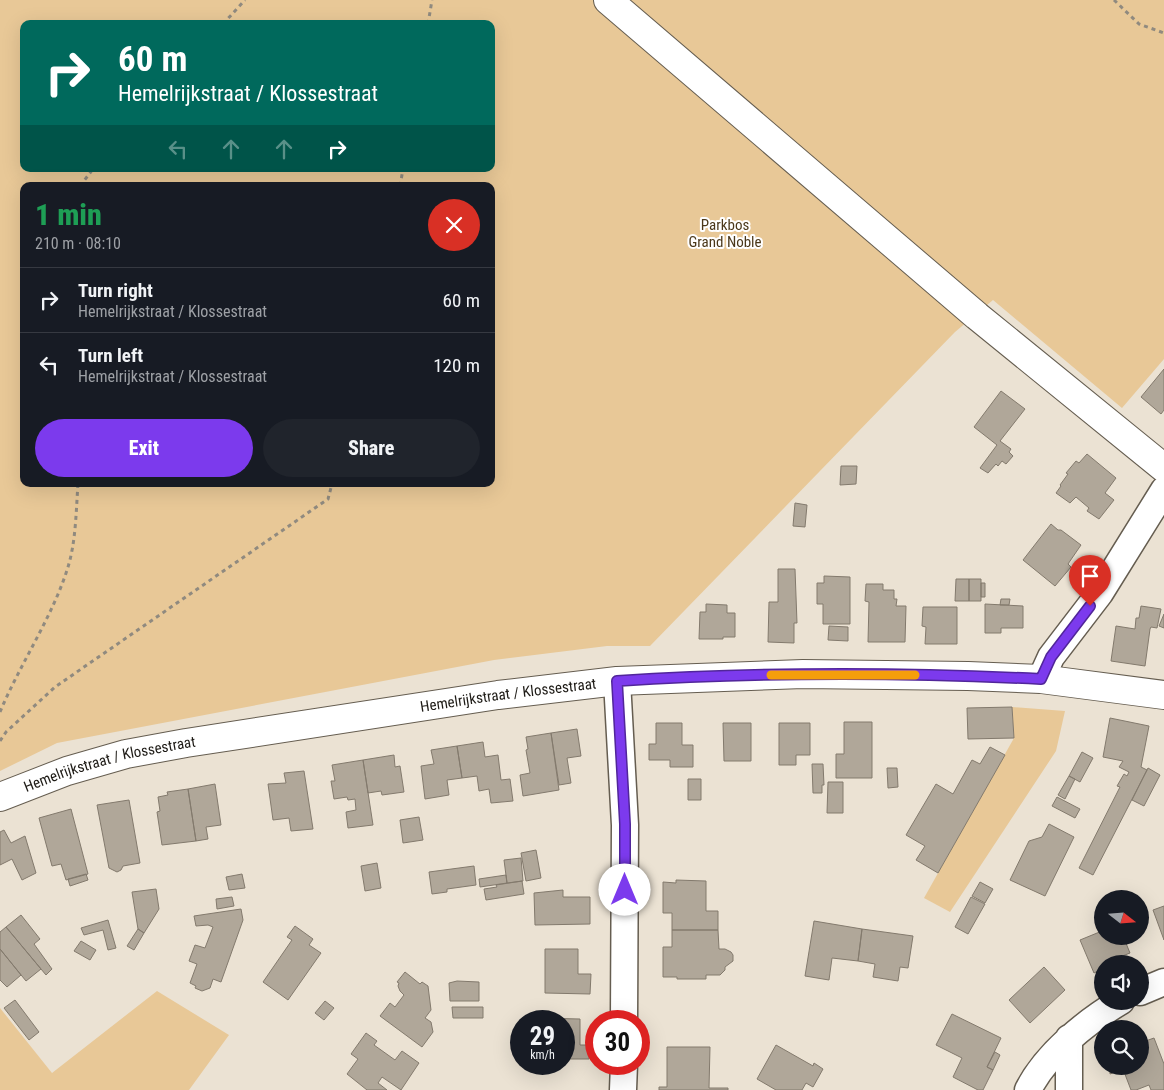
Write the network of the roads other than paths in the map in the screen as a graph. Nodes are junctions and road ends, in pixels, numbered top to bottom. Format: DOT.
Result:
graph roads {
  1 [pos="608,0"];
  2 [pos="1164,468"];
  3 [pos="1164,490"];
  4 [pos="1041,679"];
  5 [pos="617,681"];
  6 [pos="1164,695"];
  7 [pos="0,797"];
  8 [pos="1164,982"];
  9 [pos="1149,988"];
  10 [pos="624,1010"];
  11 [pos="1105,1010"];
  12 [pos="1069,1038"];
  13 [pos="624,1075"];
  14 [pos="623,1090"];
  15 [pos="1028,1090"];
  16 [pos="1069,1090"];
  1 -- 2 [label="street"];
  3 -- 4 [label="street"];
  4 -- 5 [label="street, Hemelrijkstraat / Klossestraat"];
  4 -- 6 [label="street, Hemelrijkstraat / Klossestraat"];
  5 -- 7 [label="street, Hemelrijkstraat / Klossestraat"];
  5 -- 10 [label="street"];
  8 -- 9 [label="street"];
  11 -- 12 [label="street"];
  12 -- 15 [label="street"];
  12 -- 16 [label="street"];
  13 -- 14 [label="street"];
}
